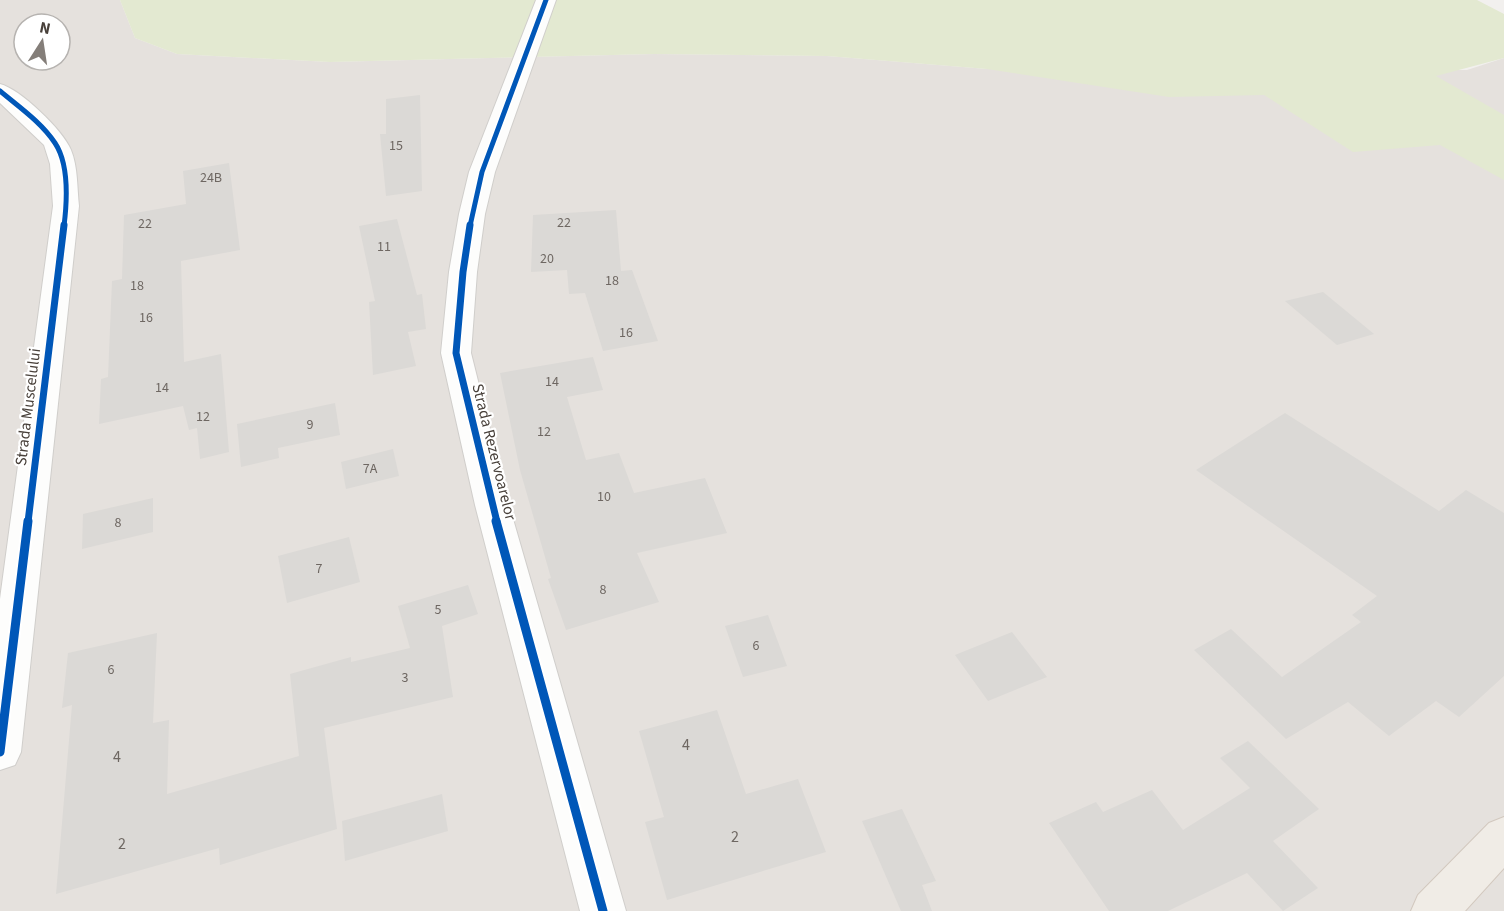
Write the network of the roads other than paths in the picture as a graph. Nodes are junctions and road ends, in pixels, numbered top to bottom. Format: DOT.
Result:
graph roads {
  1 [pos="546,0"];
  2 [pos="0,91"];
  3 [pos="0,752"];
  4 [pos="1504,837"];
  5 [pos="603,911"];
  6 [pos="1434,911"];
  1 -- 5 [label="street, Strada Rezervoarelor"];
  2 -- 3 [label="street, Strada Muscelului"];
  4 -- 6 [label="main road"];
}
